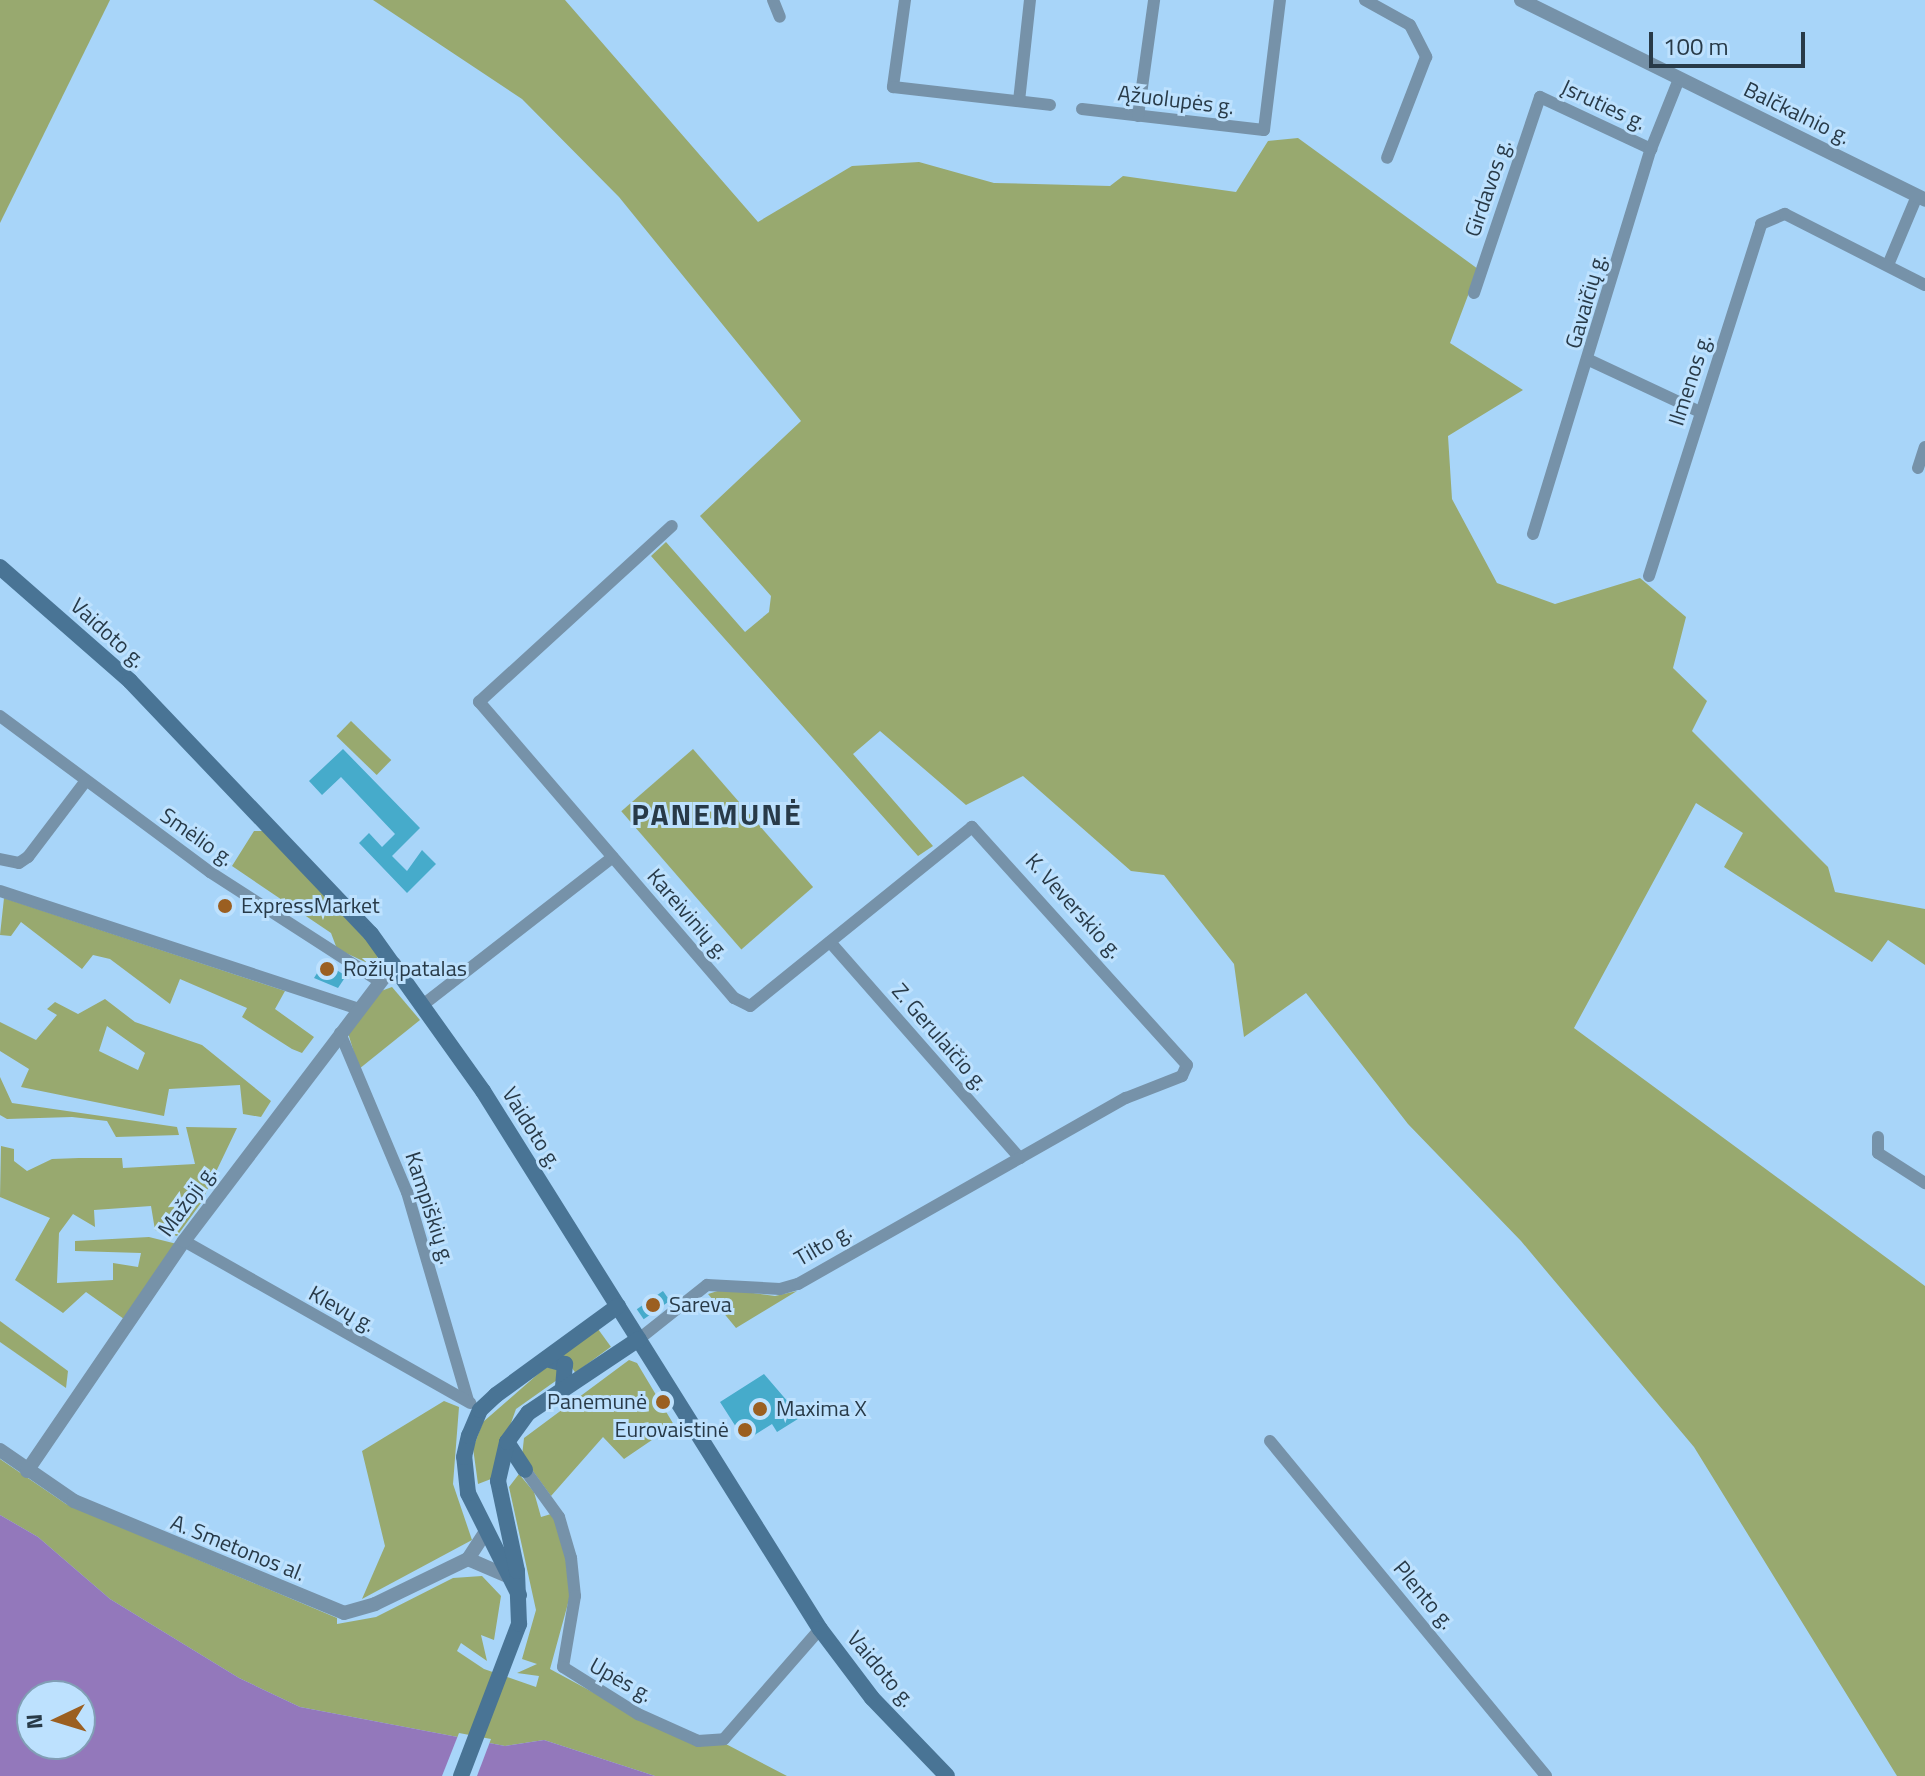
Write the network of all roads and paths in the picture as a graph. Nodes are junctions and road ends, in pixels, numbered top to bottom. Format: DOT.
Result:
graph roads {
  1 [pos="773,0"];
  2 [pos="905,0"];
  3 [pos="1030,0"];
  4 [pos="1154,0"];
  5 [pos="1280,0"];
  6 [pos="1365,0"];
  7 [pos="1521,0"];
  8 [pos="780,17"];
  9 [pos="1679,79"];
  10 [pos="1540,97"];
  11 [pos="1019,101"];
  12 [pos="1050,105"];
  13 [pos="1082,109"];
  14 [pos="1138,116"];
  15 [pos="1651,149"];
  16 [pos="1387,158"];
  17 [pos="1921,198"];
  18 [pos="1888,265"];
  19 [pos="1925,285"];
  20 [pos="1474,293"];
  21 [pos="1589,360"];
  22 [pos="1700,412"];
  23 [pos="1925,447"];
  24 [pos="1918,468"];
  25 [pos="672,526"];
  26 [pos="1533,534"];
  27 [pos="0,567"];
  28 [pos="1649,576"];
  29 [pos="0,716"];
  30 [pos="85,782"];
  31 [pos="613,857"];
  32 [pos="0,859"];
  33 [pos="919,865"];
  34 [pos="0,891"];
  35 [pos="830,942"];
  36 [pos="394,964"];
  37 [pos="379,981"];
  38 [pos="424,1004"];
  39 [pos="358,1009"];
  40 [pos="340,1033"];
  41 [pos="1187,1065"];
  42 [pos="1878,1137"];
  43 [pos="1020,1158"];
  44 [pos="1925,1183"];
  45 [pos="184,1241"];
  46 [pos="618,1306"];
  47 [pos="639,1339"];
  48 [pos="546,1359"];
  49 [pos="563,1388"];
  50 [pos="474,1406"];
  51 [pos="1270,1441"];
  52 [pos="507,1442"];
  53 [pos="0,1450"];
  54 [pos="525,1470"];
  55 [pos="27,1471"];
  56 [pos="498,1478"];
  57 [pos="466,1484"];
  58 [pos="485,1533"];
  59 [pos="468,1559"];
  60 [pos="505,1575"];
  61 [pos="520,1596"];
  62 [pos="820,1629"];
  63 [pos="461,1776"];
  64 [pos="947,1776"];
  65 [pos="1546,1776"];
  1 -- 8 [label="street"];
  2 -- 11 [label="street"];
  3 -- 11 [label="street"];
  4 -- 14 [label="street"];
  5 -- 14 [label="street, Ąžuolupės g."];
  6 -- 16 [label="street"];
  7 -- 9 [label="street, Balčkalnio g."];
  9 -- 15 [label="street, Gavaičių g."];
  9 -- 17 [label="street, Balčkalnio g."];
  10 -- 15 [label="street, Įsruties g."];
  10 -- 20 [label="street, Girdavos g."];
  11 -- 12 [label="street"];
  13 -- 14 [label="street, Ąžuolupės g."];
  15 -- 21 [label="street, Gavaičių g."];
  17 -- 18 [label="street"];
  18 -- 19 [label="street"];
  18 -- 22 [label="street, Ilmenos g."];
  21 -- 22 [label="street"];
  21 -- 26 [label="street, Gavaičių g."];
  22 -- 28 [label="street, Ilmenos g."];
  23 -- 24 [label="street"];
  25 -- 31 [label="street"];
  27 -- 36 [label="main road, Vaidoto g."];
  29 -- 30 [label="street, Smėlio g."];
  30 -- 32 [label="street"];
  30 -- 37 [label="street, Smėlio g."];
  31 -- 35 [label="street, Kareivinių g."];
  31 -- 38 [label="street"];
  33 -- 35 [label="street, Kareivinių g."];
  33 -- 41 [label="street, K. Veverskio g."];
  34 -- 39 [label="street"];
  35 -- 43 [label="street, Z. Gerulaičio g."];
  36 -- 37 [label="street, Mažoji g."];
  36 -- 38 [label="main road, Vaidoto g."];
  37 -- 39 [label="street, Mažoji g."];
  38 -- 46 [label="main road, Vaidoto g."];
  39 -- 40 [label="street, Mažoji g."];
  40 -- 45 [label="street, Mažoji g."];
  40 -- 50 [label="street, Kampiškių g."];
  41 -- 43 [label="street, Tilto g."];
  42 -- 44 [label="street"];
  43 -- 47 [label="street, Tilto g."];
  45 -- 50 [label="street, Klevų g."];
  45 -- 55 [label="street, Mažoji g."];
  46 -- 47 [label="main road, Vaidoto g."];
  46 -- 48 [label="main road"];
  47 -- 49 [label="main road, Tilto g."];
  47 -- 62 [label="main road, Vaidoto g."];
  48 -- 49 [label="main road"];
  48 -- 50 [label="main road"];
  49 -- 52 [label="main road, Tilto g."];
  50 -- 57 [label="main road"];
  51 -- 65 [label="street, Plento g."];
  52 -- 54 [label="main road"];
  52 -- 56 [label="main road, Tilto g."];
  53 -- 55 [label="street, A. Smetonos al."];
  54 -- 56 [label="main road"];
  54 -- 62 [label="street, Upės g."];
  55 -- 59 [label="street, A. Smetonos al."];
  56 -- 57 [label="main road"];
  56 -- 61 [label="main road, Tilto g."];
  57 -- 58 [label="main road"];
  58 -- 59 [label="street"];
  58 -- 60 [label="main road"];
  59 -- 60 [label="street"];
  60 -- 61 [label="main road"];
  61 -- 63 [label="main road, Tilto g."];
  62 -- 64 [label="main road, Vaidoto g."];
}
